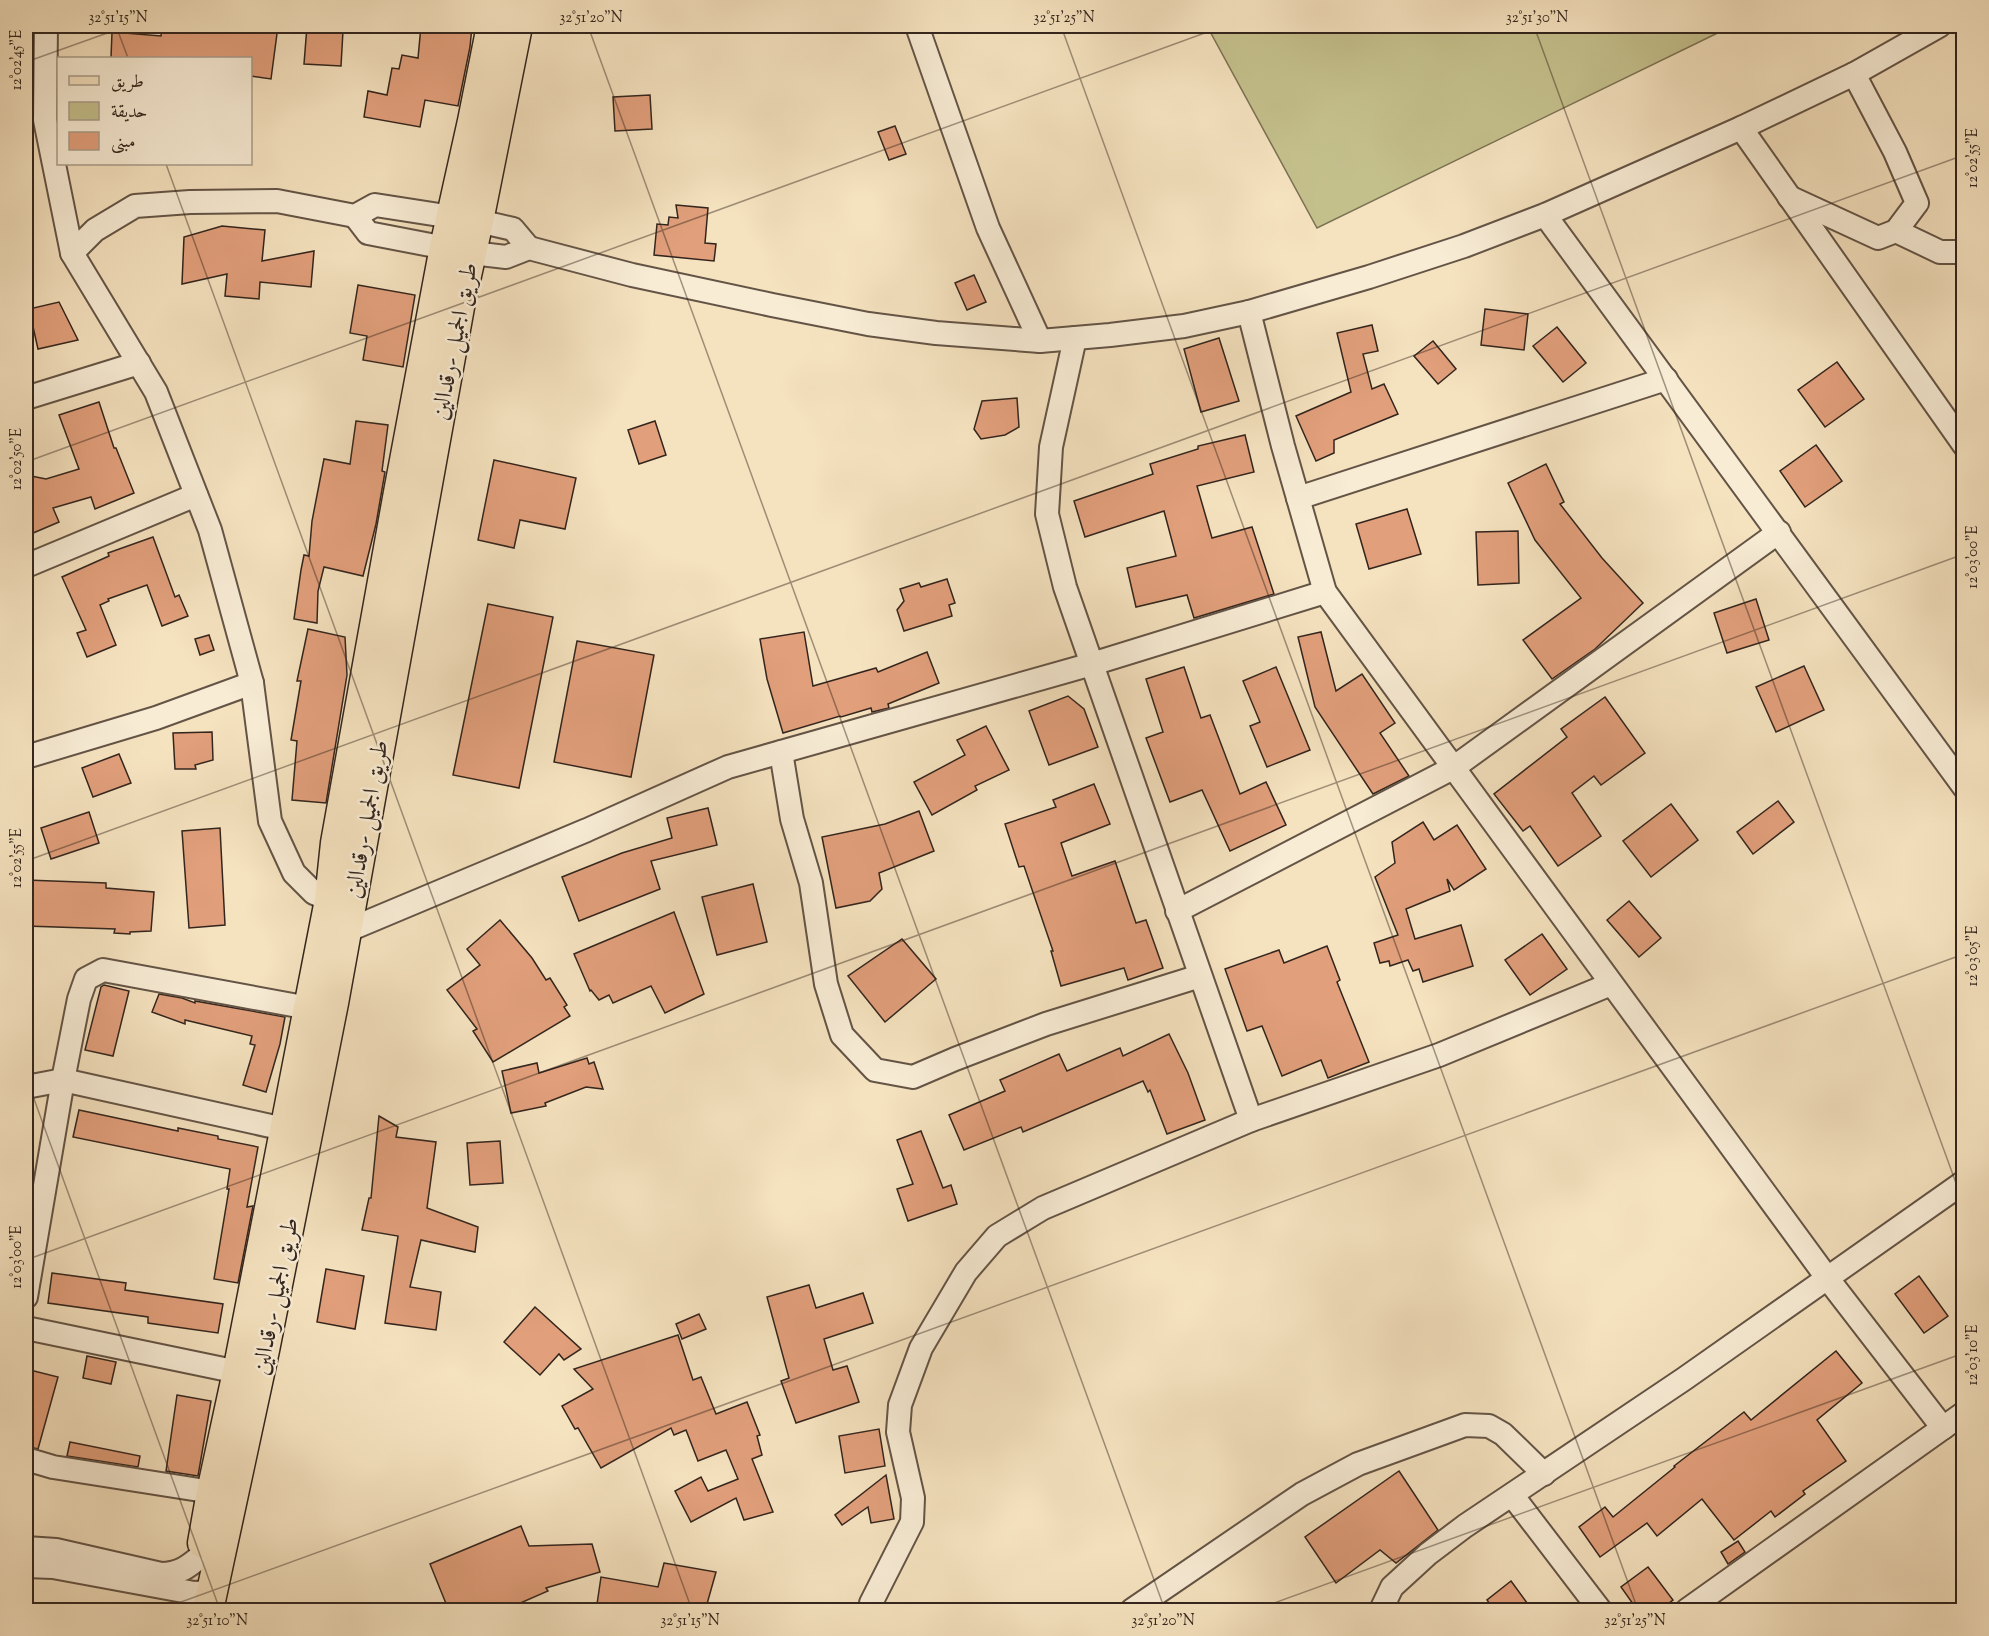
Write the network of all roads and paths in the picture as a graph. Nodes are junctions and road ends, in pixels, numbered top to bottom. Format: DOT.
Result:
graph roads {
  1 [pos="46,26"];
  2 [pos="492,26"];
  3 [pos="517,26"];
  4 [pos="917,26"];
  5 [pos="1939,26"];
  6 [pos="1854,74"];
  7 [pos="1741,128"];
  8 [pos="1789,197"];
  9 [pos="1545,215"];
  10 [pos="355,216"];
  11 [pos="465,219"];
  12 [pos="1896,231"];
  13 [pos="529,248"];
  14 [pos="458,250"];
  15 [pos="1964,252"];
  16 [pos="72,253"];
  17 [pos="1249,312"];
  18 [pos="1075,338"];
  19 [pos="1040,340"];
  20 [pos="139,363"];
  21 [pos="1666,379"];
  22 [pos="26,398"];
  23 [pos="1964,445"];
  24 [pos="196,495"];
  25 [pos="1298,498"];
  26 [pos="1779,532"];
  27 [pos="26,566"];
  28 [pos="1325,592"];
  29 [pos="1092,664"];
  30 [pos="252,683"];
  31 [pos="782,752"];
  32 [pos="26,757"];
  33 [pos="1453,768"];
  34 [pos="1964,787"];
  35 [pos="330,900"];
  36 [pos="1177,911"];
  37 [pos="346,931"];
  38 [pos="1200,976"];
  39 [pos="1611,984"];
  40 [pos="309,1008"];
  41 [pos="63,1080"];
  42 [pos="26,1087"];
  43 [pos="1251,1120"];
  44 [pos="284,1130"];
  45 [pos="1964,1182"];
  46 [pos="1828,1279"];
  47 [pos="26,1297"];
  48 [pos="26,1328"];
  49 [pos="238,1371"];
  50 [pos="1964,1413"];
  51 [pos="1943,1428"];
  52 [pos="26,1459"];
  53 [pos="1544,1474"];
  54 [pos="212,1492"];
  55 [pos="1512,1495"];
  56 [pos="26,1548"];
  57 [pos="201,1557"];
  58 [pos="26,1566"];
  59 [pos="201,1601"];
  60 [pos="870,1611"];
  61 [pos="1132,1611"];
  62 [pos="1381,1611"];
  63 [pos="1600,1611"];
  64 [pos="1687,1611"];
  1 -- 16 [label="street"];
  2 -- 11 [label="main road, طريق الجميل -رقدالين"];
  3 -- 11 [label="main road, طريق الجميل -رقدالين"];
  4 -- 19 [label="street"];
  5 -- 6 [label="street"];
  6 -- 7 [label="street"];
  6 -- 12 [label="street"];
  7 -- 8 [label="street"];
  7 -- 9 [label="street"];
  8 -- 12 [label="street"];
  8 -- 23 [label="street"];
  9 -- 17 [label="street"];
  9 -- 21 [label="street"];
  10 -- 11 [label="street"];
  10 -- 14 [label="street"];
  10 -- 16 [label="street"];
  11 -- 13 [label="street"];
  11 -- 14 [label="main road, طريق الجميل -رقدالين"];
  12 -- 15 [label="street"];
  13 -- 14 [label="street"];
  13 -- 19 [label="street"];
  14 -- 35 [label="main road, طريق الجميل -رقدالين"];
  14 -- 37 [label="main road, طريق الجميل -رقدالين"];
  16 -- 20 [label="street"];
  17 -- 18 [label="street"];
  17 -- 25 [label="street"];
  18 -- 19 [label="street"];
  18 -- 29 [label="street"];
  20 -- 22 [label="street"];
  20 -- 24 [label="street"];
  21 -- 25 [label="street"];
  21 -- 26 [label="street"];
  24 -- 27 [label="street"];
  24 -- 30 [label="street"];
  25 -- 28 [label="street"];
  26 -- 33 [label="street"];
  26 -- 34 [label="street"];
  28 -- 29 [label="street"];
  28 -- 33 [label="street"];
  29 -- 31 [label="street"];
  29 -- 36 [label="street"];
  30 -- 32 [label="street"];
  30 -- 35 [label="street"];
  31 -- 37 [label="street"];
  31 -- 38 [label="street"];
  33 -- 36 [label="street"];
  33 -- 39 [label="street"];
  35 -- 40 [label="main road, طريق الجميل -رقدالين"];
  36 -- 38 [label="street"];
  37 -- 59 [label="main road, طريق الجميل -رقدالين"];
  38 -- 43 [label="street"];
  39 -- 43 [label="street"];
  39 -- 46 [label="street"];
  40 -- 41 [label="street"];
  40 -- 44 [label="main road, طريق الجميل -رقدالين"];
  41 -- 42 [label="street"];
  41 -- 44 [label="street"];
  41 -- 47 [label="street"];
  43 -- 60 [label="street"];
  44 -- 49 [label="main road, طريق الجميل -رقدالين"];
  45 -- 46 [label="street"];
  46 -- 51 [label="street"];
  46 -- 53 [label="street"];
  48 -- 49 [label="street"];
  49 -- 54 [label="main road, طريق الجميل -رقدالين"];
  50 -- 51 [label="street"];
  51 -- 64 [label="street"];
  52 -- 54 [label="street"];
  53 -- 55 [label="street"];
  53 -- 61 [label="street"];
  54 -- 57 [label="main road, طريق الجميل -رقدالين"];
  55 -- 62 [label="street"];
  55 -- 63 [label="street"];
  56 -- 57 [label="street"];
  57 -- 59 [label="main road, طريق الجميل -رقدالين"];
  58 -- 59 [label="street"];
}
